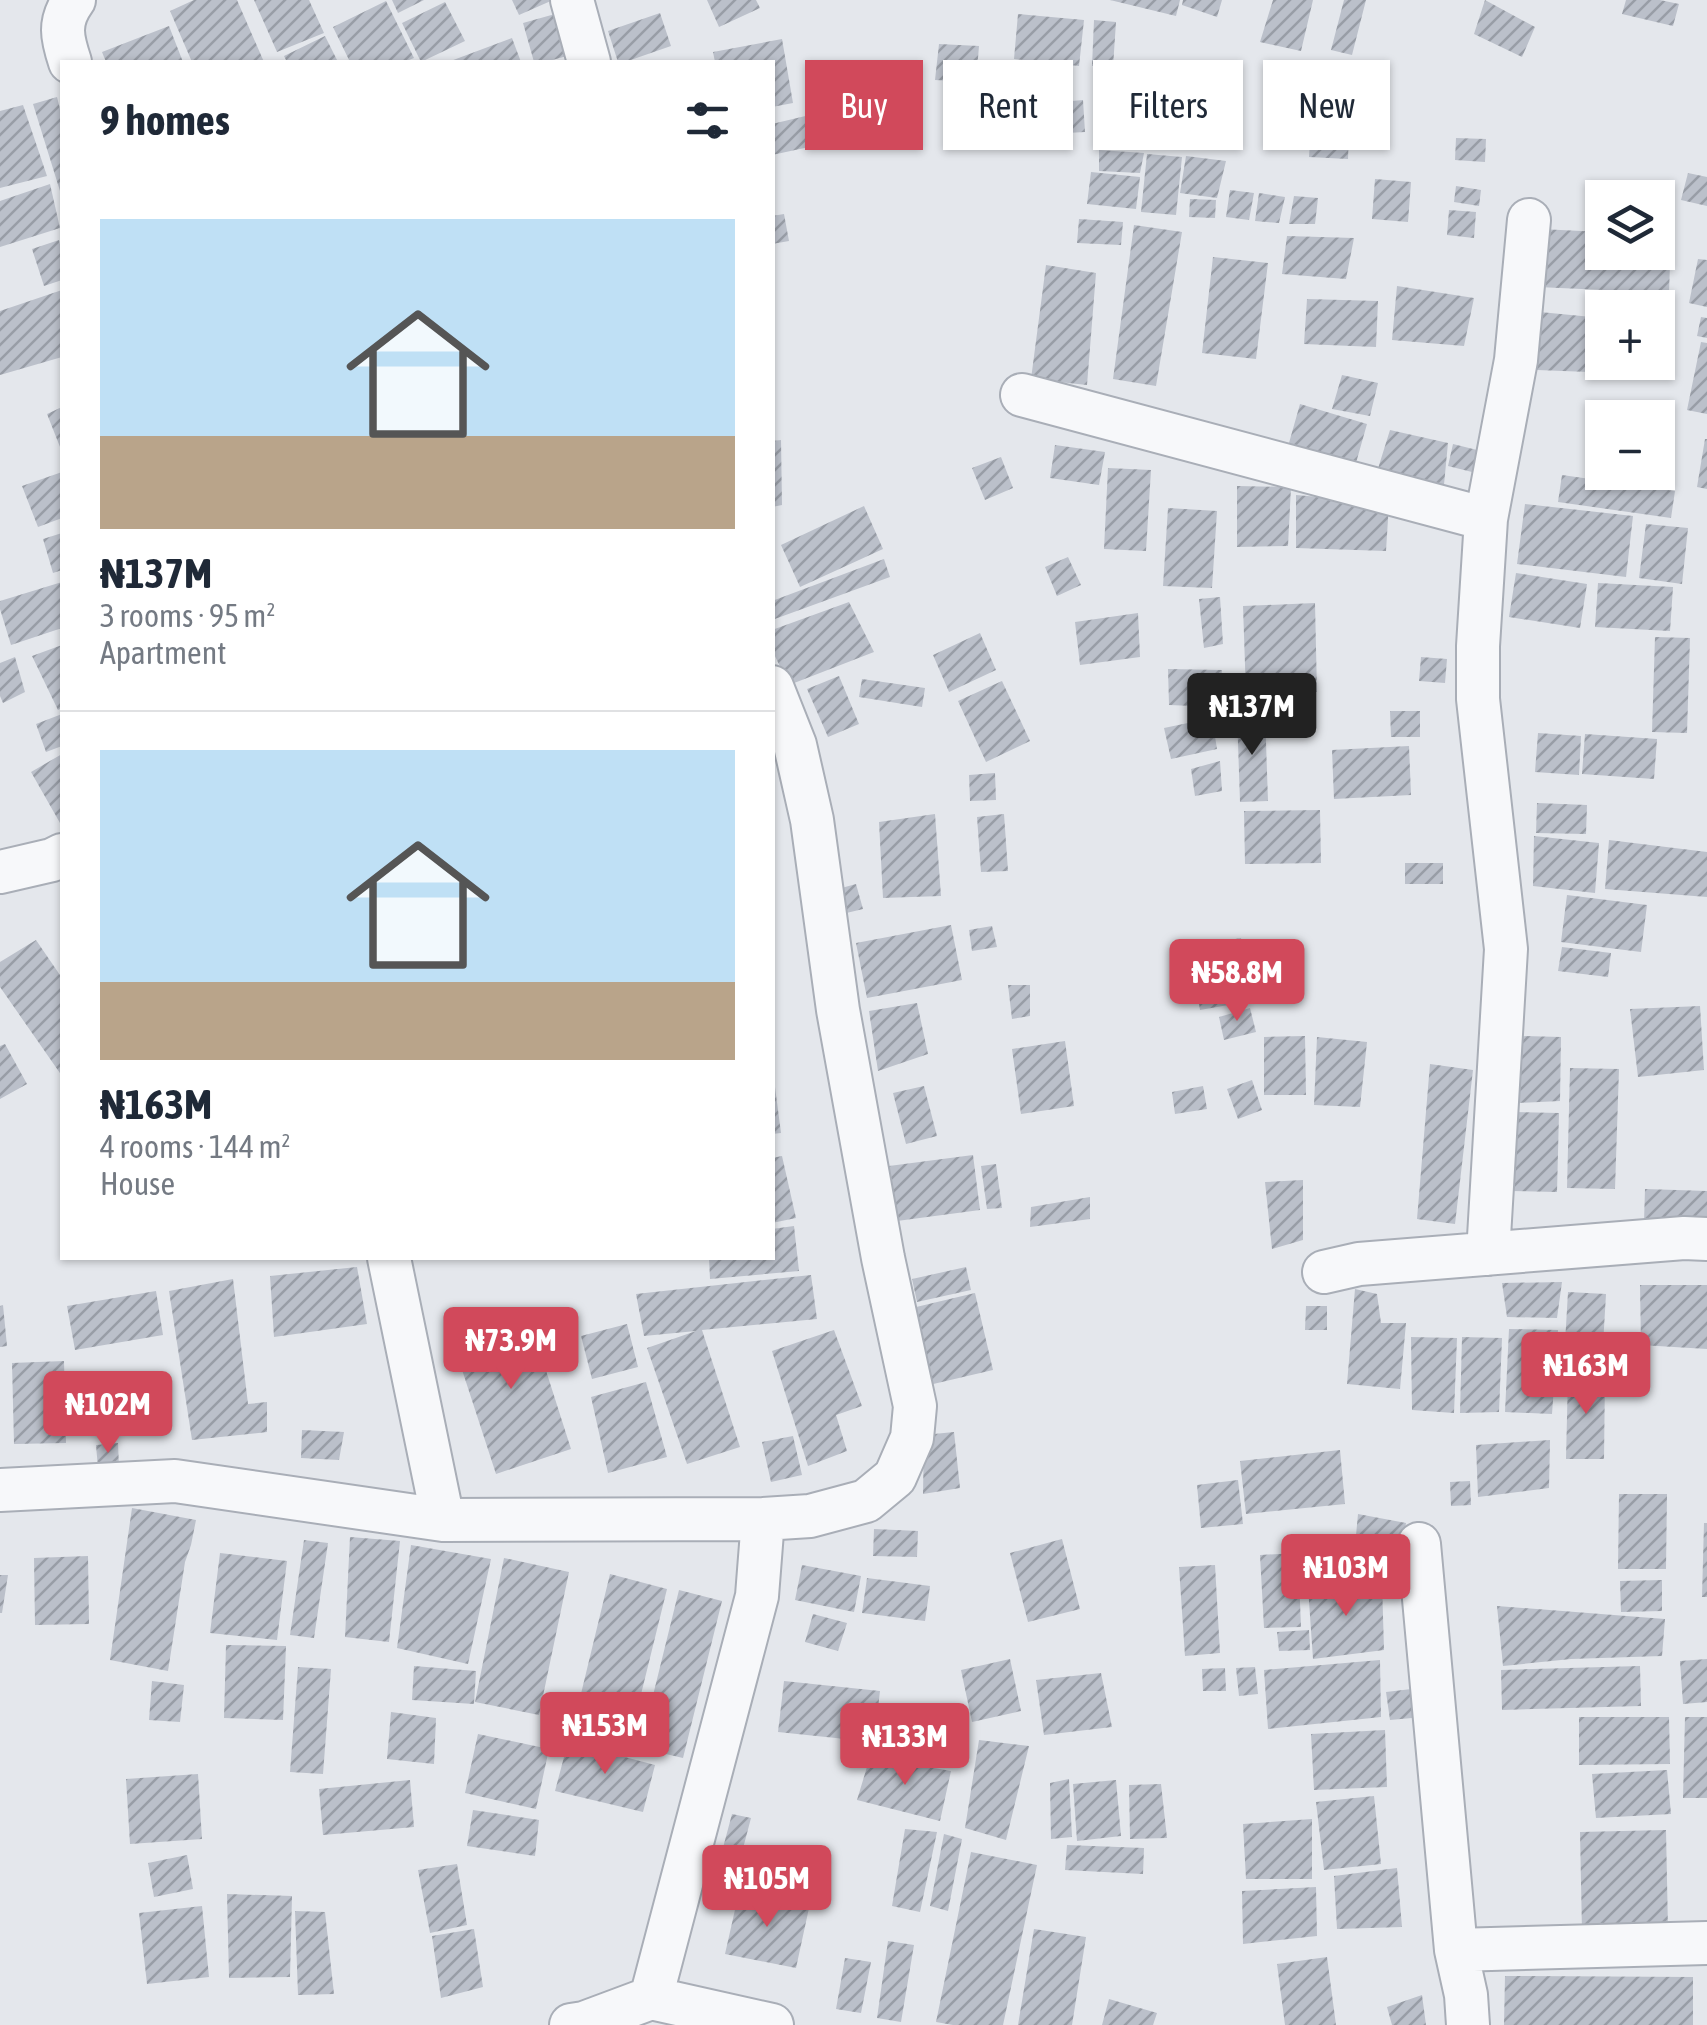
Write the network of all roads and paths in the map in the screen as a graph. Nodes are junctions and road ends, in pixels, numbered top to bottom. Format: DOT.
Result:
graph roads {
  1 [pos="74,0"];
  2 [pos="572,0"];
  3 [pos="69,60"];
  4 [pos="588,60"];
  5 [pos="1530,220"];
  6 [pos="1022,395"];
  7 [pos="1486,519"];
  8 [pos="775,695"];
  9 [pos="60,856"];
  10 [pos="0,872"];
  11 [pos="1707,1239"];
  12 [pos="1488,1254"];
  13 [pos="389,1260"];
  14 [pos="1324,1272"];
  15 [pos="0,1490"];
  16 [pos="763,1519"];
  17 [pos="443,1520"];
  18 [pos="1418,1544"];
  19 [pos="1707,1943"];
  20 [pos="1456,1950"];
  21 [pos="650,1998"];
  22 [pos="571,2025"];
  23 [pos="772,2025"];
  24 [pos="1468,2025"];
  1 -- 3 [label="street"];
  2 -- 4 [label="street"];
  5 -- 7 [label="street"];
  6 -- 7 [label="street"];
  7 -- 12 [label="street"];
  8 -- 16 [label="street"];
  9 -- 10 [label="street"];
  11 -- 12 [label="street"];
  12 -- 14 [label="street"];
  13 -- 17 [label="street"];
  15 -- 17 [label="street"];
  16 -- 17 [label="street"];
  16 -- 21 [label="street"];
  18 -- 20 [label="street"];
  19 -- 20 [label="street"];
  20 -- 24 [label="street"];
  21 -- 22 [label="street"];
  21 -- 23 [label="street"];
}
